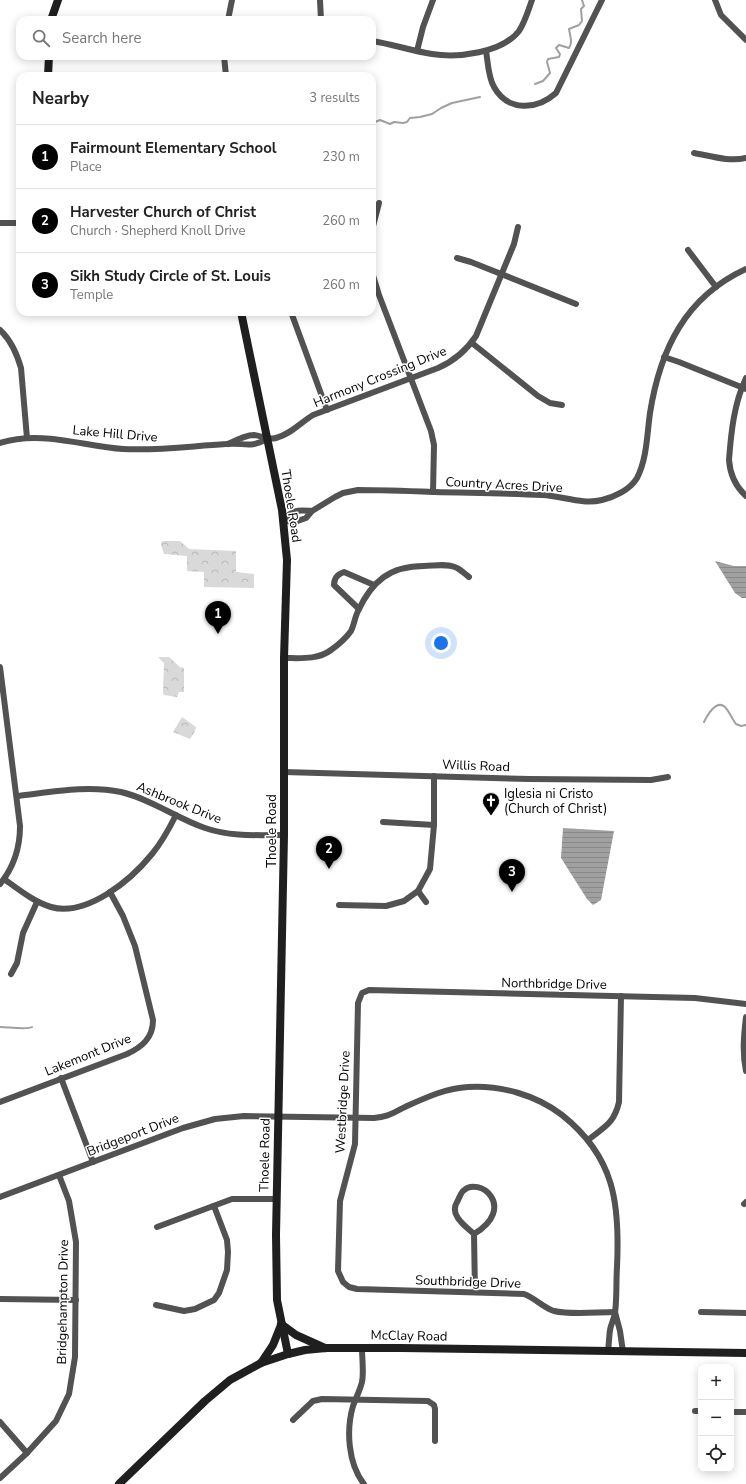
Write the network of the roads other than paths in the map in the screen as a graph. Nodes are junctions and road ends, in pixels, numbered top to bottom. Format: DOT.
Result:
graph roads {
  1 [pos="58,0"];
  2 [pos="232,0"];
  3 [pos="320,0"];
  4 [pos="433,0"];
  5 [pos="532,0"];
  6 [pos="602,0"];
  7 [pos="715,0"];
  8 [pos="52,16"];
  9 [pos="229,16"];
  10 [pos="321,16"];
  11 [pos="746,40"];
  12 [pos="376,41"];
  13 [pos="417,51"];
  14 [pos="486,51"];
  15 [pos="49,60"];
  16 [pos="224,60"];
  17 [pos="48,72"];
  18 [pos="226,72"];
  19 [pos="694,153"];
  20 [pos="746,158"];
  21 [pos="379,203"];
  22 [pos="376,215"];
  23 [pos="0,223"];
  24 [pos="16,223"];
  25 [pos="518,227"];
  26 [pos="688,250"];
  27 [pos="457,258"];
  28 [pos="746,269"];
  29 [pos="502,274"];
  30 [pos="376,285"];
  31 [pos="716,287"];
  32 [pos="576,304"];
  33 [pos="242,316"];
  34 [pos="292,316"];
  35 [pos="0,330"];
  36 [pos="472,343"];
  37 [pos="664,357"];
  38 [pos="411,378"];
  39 [pos="746,378"];
  40 [pos="744,389"];
  41 [pos="562,405"];
  42 [pos="327,410"];
  43 [pos="27,438"];
  44 [pos="267,439"];
  45 [pos="0,443"];
  46 [pos="433,492"];
  47 [pos="746,496"];
  48 [pos="312,511"];
  49 [pos="284,519"];
  50 [pos="469,577"];
  51 [pos="374,585"];
  52 [pos="359,609"];
  53 [pos="284,658"];
  54 [pos="0,667"];
  55 [pos="284,772"];
  56 [pos="434,776"];
  57 [pos="668,777"];
  58 [pos="18,796"];
  59 [pos="176,815"];
  60 [pos="383,822"];
  61 [pos="434,825"];
  62 [pos="284,835"];
  63 [pos="2,882"];
  64 [pos="418,891"];
  65 [pos="110,892"];
  66 [pos="37,902"];
  67 [pos="426,902"];
  68 [pos="339,905"];
  69 [pos="11,974"];
  70 [pos="362,993"];
  71 [pos="621,996"];
  72 [pos="746,1004"];
  73 [pos="746,1017"];
  74 [pos="746,1071"];
  75 [pos="62,1078"];
  76 [pos="0,1102"];
  77 [pos="278,1116"];
  78 [pos="356,1117"];
  79 [pos="588,1140"];
  80 [pos="93,1162"];
  81 [pos="59,1175"];
  82 [pos="0,1197"];
  83 [pos="276,1198"];
  84 [pos="214,1206"];
  85 [pos="158,1227"];
  86 [pos="474,1234"];
  87 [pos="343,1282"];
  88 [pos="475,1292"];
  89 [pos="0,1299"];
  90 [pos="76,1300"];
  91 [pos="156,1305"];
  92 [pos="615,1312"];
  93 [pos="701,1312"];
  94 [pos="746,1312"];
  95 [pos="281,1324"];
  96 [pos="326,1348"];
  97 [pos="362,1348"];
  98 [pos="608,1351"];
  99 [pos="623,1352"];
  100 [pos="746,1353"];
  101 [pos="288,1354"];
  102 [pos="261,1363"];
  103 [pos="355,1400"];
  104 [pos="440,1400"];
  105 [pos="434,1405"];
  106 [pos="734,1412"];
  107 [pos="746,1412"];
  108 [pos="294,1420"];
  109 [pos="0,1422"];
  110 [pos="435,1441"];
  111 [pos="27,1453"];
  112 [pos="0,1478"];
  113 [pos="119,1484"];
  114 [pos="364,1484"];
  1 -- 8 [label="main road"];
  2 -- 9 [label="street"];
  3 -- 10 [label="street"];
  4 -- 13 [label="street"];
  5 -- 14 [label="street"];
  6 -- 14 [label="street"];
  7 -- 11 [label="street"];
  12 -- 13 [label="street"];
  13 -- 14 [label="street"];
  15 -- 17 [label="main road"];
  16 -- 18 [label="street"];
  19 -- 20 [label="street"];
  21 -- 22 [label="street"];
  23 -- 24 [label="street"];
  25 -- 29 [label="street, Harmony Crossing Drive"];
  26 -- 31 [label="street"];
  27 -- 29 [label="street"];
  28 -- 31 [label="street, Country Acres Drive"];
  29 -- 32 [label="street"];
  29 -- 36 [label="street, Harmony Crossing Drive"];
  30 -- 38 [label="street"];
  31 -- 37 [label="street, Country Acres Drive"];
  33 -- 44 [label="main road, Thoele Road"];
  34 -- 42 [label="street"];
  35 -- 43 [label="street"];
  36 -- 38 [label="street, Harmony Crossing Drive"];
  36 -- 41 [label="street"];
  37 -- 40 [label="street"];
  37 -- 46 [label="street, Country Acres Drive"];
  38 -- 42 [label="street, Harmony Crossing Drive"];
  38 -- 46 [label="street"];
  39 -- 40 [label="street"];
  40 -- 47 [label="street"];
  42 -- 44 [label="street, Harmony Crossing Drive"];
  43 -- 44 [label="street, Lake Hill Drive"];
  43 -- 45 [label="street, Lake Hill Drive"];
  44 -- 49 [label="main road, Thoele Road"];
  46 -- 48 [label="street, Country Acres Drive"];
  48 -- 49 [label="street, Country Acres Drive"];
  48 -- 49 [label="street, Country Acres Drive"];
  49 -- 53 [label="main road, Thoele Road"];
  50 -- 51 [label="street"];
  51 -- 52 [label="street"];
  51 -- 52 [label="street"];
  52 -- 53 [label="street"];
  53 -- 55 [label="main road, Thoele Road"];
  54 -- 58 [label="street"];
  55 -- 56 [label="street, Willis Road"];
  55 -- 62 [label="main road, Thoele Road"];
  56 -- 57 [label="street, Willis Road"];
  56 -- 61 [label="street"];
  58 -- 59 [label="street, Ashbrook Drive"];
  58 -- 63 [label="street"];
  59 -- 62 [label="street, Ashbrook Drive"];
  59 -- 65 [label="street"];
  60 -- 61 [label="street"];
  61 -- 64 [label="street"];
  62 -- 77 [label="main road, Thoele Road"];
  63 -- 66 [label="street"];
  64 -- 67 [label="street"];
  64 -- 68 [label="street"];
  65 -- 66 [label="street"];
  65 -- 75 [label="street, Lakemont Drive"];
  66 -- 69 [label="street"];
  70 -- 71 [label="street, Northbridge Drive"];
  70 -- 78 [label="street, Westbridge Drive"];
  71 -- 72 [label="street, Northbridge Drive"];
  71 -- 79 [label="street"];
  73 -- 74 [label="street"];
  75 -- 76 [label="street, Lakemont Drive"];
  75 -- 80 [label="street"];
  77 -- 78 [label="street, Bridgeport Drive"];
  77 -- 80 [label="street, Bridgeport Drive"];
  77 -- 83 [label="main road, Thoele Road"];
  78 -- 79 [label="street, Bridgeport Drive"];
  78 -- 87 [label="street, Westbridge Drive"];
  79 -- 92 [label="street, Bridgeport Drive"];
  80 -- 81 [label="street, Bridgeport Drive"];
  81 -- 82 [label="street, Bridgeport Drive"];
  81 -- 90 [label="street, Bridgehampton Drive"];
  83 -- 84 [label="street"];
  83 -- 95 [label="main road, Thoele Road"];
  84 -- 85 [label="street"];
  84 -- 91 [label="street"];
  86 -- 86 [label="street"];
  86 -- 88 [label="street"];
  87 -- 88 [label="street, Southbridge Drive"];
  88 -- 92 [label="street, Southbridge Drive"];
  89 -- 90 [label="street"];
  90 -- 111 [label="street, Bridgehampton Drive"];
  92 -- 98 [label="street"];
  92 -- 99 [label="street"];
  93 -- 94 [label="street"];
  95 -- 96 [label="main road"];
  95 -- 101 [label="main road, Thoele Road"];
  95 -- 102 [label="main road"];
  96 -- 97 [label="main road, McClay Road"];
  96 -- 101 [label="main road, McClay Road"];
  97 -- 98 [label="main road, McClay Road"];
  97 -- 103 [label="street"];
  98 -- 99 [label="main road, McClay Road"];
  99 -- 100 [label="main road, McClay Road"];
  101 -- 102 [label="main road, McClay Road"];
  102 -- 113 [label="main road, McClay Road"];
  103 -- 105 [label="street"];
  103 -- 108 [label="street"];
  103 -- 114 [label="street"];
  104 -- 105 [label="street"];
  105 -- 110 [label="street"];
  106 -- 107 [label="street"];
  109 -- 111 [label="street"];
  111 -- 112 [label="street, Bridgehampton Drive"];
}
